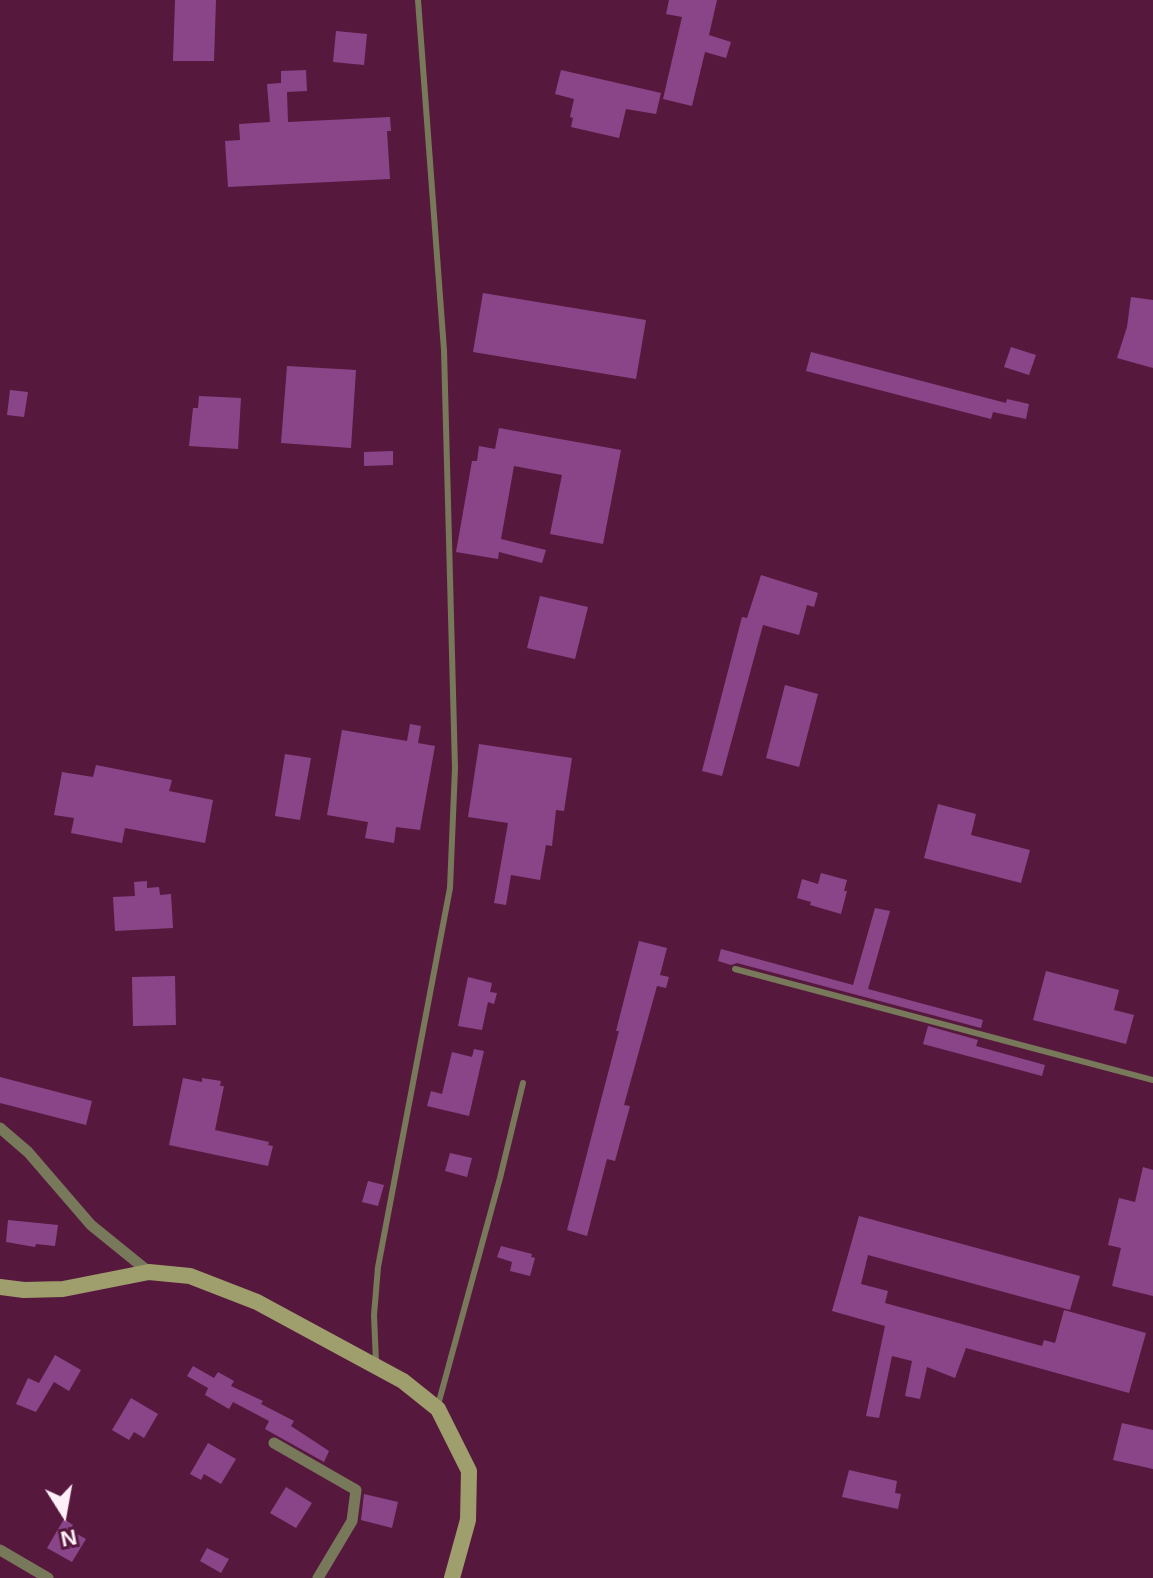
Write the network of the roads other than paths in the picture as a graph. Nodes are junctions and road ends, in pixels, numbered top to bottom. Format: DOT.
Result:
graph roads {
  1 [pos="418,0"];
  2 [pos="735,969"];
  3 [pos="1153,1080"];
  4 [pos="523,1083"];
  5 [pos="0,1128"];
  6 [pos="149,1272"];
  7 [pos="0,1287"];
  8 [pos="376,1366"];
  9 [pos="438,1409"];
  10 [pos="274,1443"];
  11 [pos="0,1550"];
  12 [pos="48,1578"];
  13 [pos="318,1578"];
  14 [pos="452,1578"];
  1 -- 8 [label="lane"];
  2 -- 3 [label="lane"];
  4 -- 9 [label="lane"];
  5 -- 6 [label="street"];
  6 -- 7 [label="street"];
  6 -- 8 [label="street"];
  8 -- 9 [label="street"];
  9 -- 14 [label="street"];
  10 -- 13 [label="street"];
  11 -- 12 [label="street"];
}
